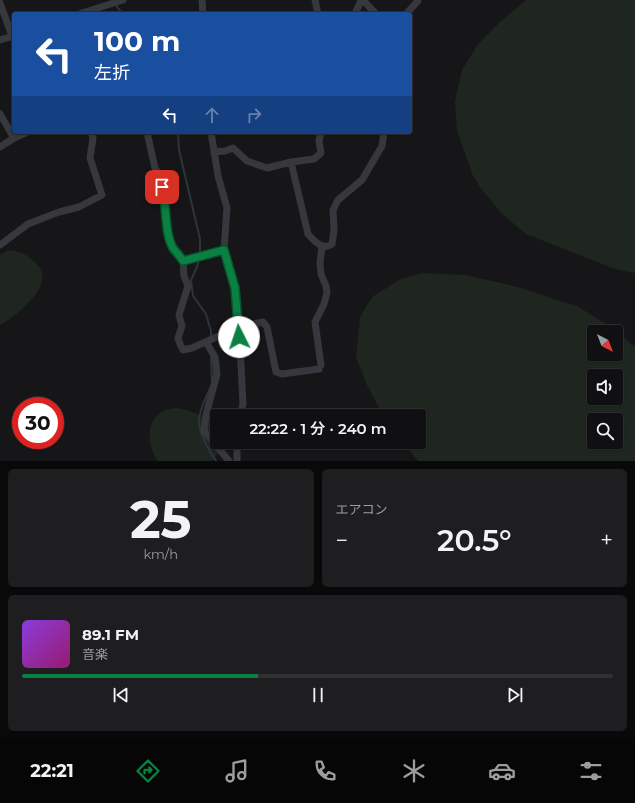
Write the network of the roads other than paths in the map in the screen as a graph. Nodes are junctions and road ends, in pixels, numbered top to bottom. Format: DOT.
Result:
graph roads {
  1 [pos="123,0"];
  2 [pos="202,0"];
  3 [pos="315,0"];
  4 [pos="362,0"];
  5 [pos="418,0"];
  6 [pos="0,3"];
  7 [pos="92,12"];
  8 [pos="203,12"];
  9 [pos="318,12"];
  10 [pos="356,12"];
  11 [pos="374,12"];
  12 [pos="408,12"];
  13 [pos="12,33"];
  14 [pos="12,36"];
  15 [pos="0,40"];
  16 [pos="0,114"];
  17 [pos="23,134"];
  18 [pos="92,134"];
  19 [pos="147,134"];
  20 [pos="211,134"];
  21 [pos="320,134"];
  22 [pos="384,134"];
  23 [pos="14,138"];
  24 [pos="0,147"];
  25 [pos="214,152"];
  26 [pos="291,162"];
  27 [pos="0,245"];
  28 [pos="322,246"];
  29 [pos="224,250"];
  30 [pos="183,261"];
  31 [pos="239,327"];
  32 [pos="206,342"];
  33 [pos="242,409"];
  34 [pos="237,449"];
  35 [pos="229,461"];
  36 [pos="237,461"];
  1 -- 7 [label="street"];
  2 -- 8 [label="street"];
  3 -- 9 [label="street"];
  4 -- 10 [label="street"];
  4 -- 11 [label="street"];
  5 -- 12 [label="street"];
  6 -- 13 [label="street"];
  14 -- 15 [label="street"];
  16 -- 23 [label="street"];
  17 -- 23 [label="street"];
  18 -- 27 [label="street"];
  19 -- 30 [label="street"];
  20 -- 25 [label="street"];
  21 -- 26 [label="street"];
  22 -- 28 [label="street"];
  23 -- 24 [label="street"];
  25 -- 26 [label="street"];
  25 -- 29 [label="street"];
  26 -- 28 [label="street"];
  28 -- 31 [label="street"];
  29 -- 30 [label="street"];
  29 -- 31 [label="street"];
  30 -- 32 [label="street"];
  31 -- 32 [label="street"];
  31 -- 33 [label="street"];
  32 -- 35 [label="street"];
  34 -- 36 [label="street"];
}
